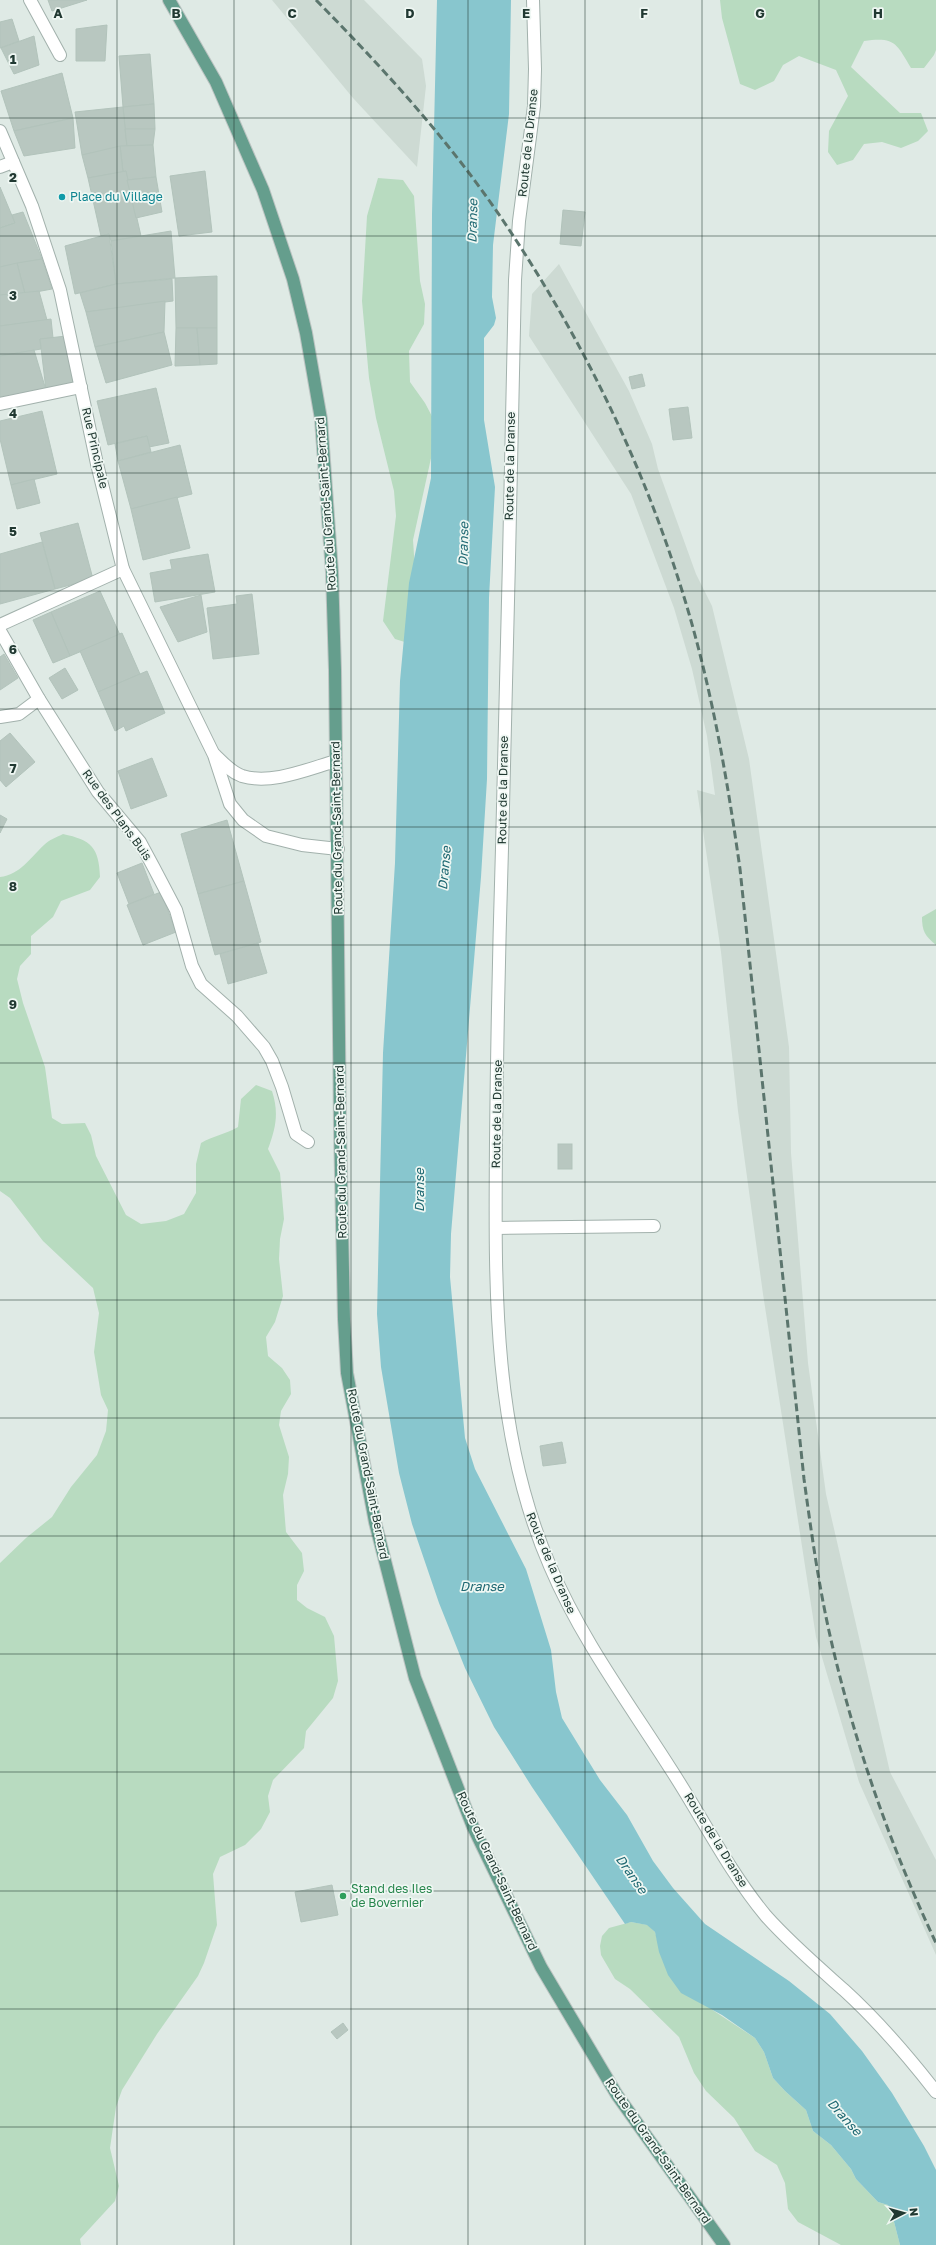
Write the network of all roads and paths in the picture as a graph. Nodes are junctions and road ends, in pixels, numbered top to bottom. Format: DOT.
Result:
graph roads {
  1 [pos="30,0"];
  2 [pos="169,0"];
  3 [pos="533,0"];
  4 [pos="60,55"];
  5 [pos="0,131"];
  6 [pos="13,162"];
  7 [pos="0,167"];
  8 [pos="81,387"];
  9 [pos="0,404"];
  10 [pos="123,569"];
  11 [pos="0,625"];
  12 [pos="0,631"];
  13 [pos="39,700"];
  14 [pos="0,717"];
  15 [pos="214,755"];
  16 [pos="336,761"];
  17 [pos="338,849"];
  18 [pos="308,1142"];
  19 [pos="654,1226"];
  20 [pos="496,1228"];
  21 [pos="936,2092"];
  22 [pos="724,2245"];
  1 -- 4 [label="street"];
  2 -- 16 [label="main road, Route du Grand-Saint-Bernard"];
  3 -- 20 [label="street, Route de la Dranse"];
  5 -- 6 [label="street, Rue Principale"];
  6 -- 7 [label="street"];
  6 -- 8 [label="street, Rue Principale"];
  8 -- 9 [label="street"];
  8 -- 10 [label="street, Rue Principale"];
  10 -- 11 [label="street"];
  10 -- 15 [label="street, Rue Principale"];
  12 -- 13 [label="street, Rue des Plans Buis"];
  13 -- 14 [label="street"];
  13 -- 18 [label="street, Rue des Plans Buis"];
  15 -- 16 [label="street, Rue Principale"];
  15 -- 17 [label="street, Rue Principale"];
  16 -- 17 [label="main road, Route du Grand-Saint-Bernard"];
  17 -- 22 [label="main road, Route du Grand-Saint-Bernard"];
  19 -- 20 [label="street"];
  20 -- 21 [label="street, Route de la Dranse"];
}
